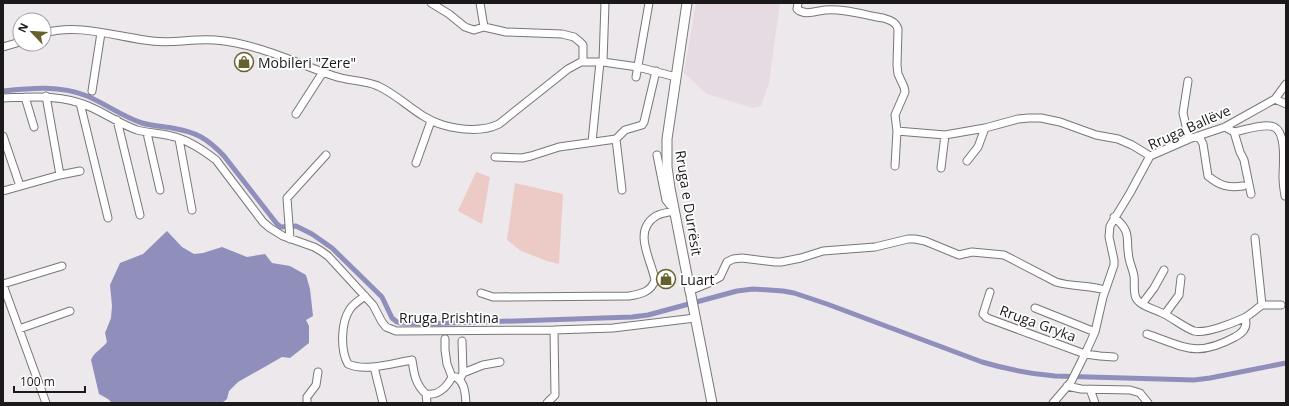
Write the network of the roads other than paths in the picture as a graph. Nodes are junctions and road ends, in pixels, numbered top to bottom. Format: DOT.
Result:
graph roads {
  1 [pos="431,3"];
  2 [pos="480,3"];
  3 [pos="605,3"];
  4 [pos="649,3"];
  5 [pos="687,3"];
  6 [pos="798,3"];
  7 [pos="484,27"];
  8 [pos="52,30"];
  9 [pos="101,33"];
  10 [pos="583,61"];
  11 [pos="602,62"];
  12 [pos="638,67"];
  13 [pos="656,71"];
  14 [pos="323,72"];
  15 [pos="676,76"];
  16 [pos="636,77"];
  17 [pos="1188,81"];
  18 [pos="1286,84"];
  19 [pos="92,91"];
  20 [pos="46,96"];
  21 [pos="25,97"];
  22 [pos="3,98"];
  23 [pos="1275,99"];
  24 [pos="80,103"];
  25 [pos="1286,104"];
  26 [pos="296,114"];
  27 [pos="117,120"];
  28 [pos="431,121"];
  29 [pos="34,127"];
  30 [pos="1225,127"];
  31 [pos="985,128"];
  32 [pos="897,131"];
  33 [pos="1234,132"];
  34 [pos="147,133"];
  35 [pos="945,135"];
  36 [pos="3,136"];
  37 [pos="1198,137"];
  38 [pos="179,139"];
  39 [pos="616,139"];
  40 [pos="1189,139"];
  41 [pos="592,142"];
  42 [pos="326,155"];
  43 [pos="657,155"];
  44 [pos="1150,156"];
  45 [pos="495,157"];
  46 [pos="967,161"];
  47 [pos="416,163"];
  48 [pos="895,166"];
  49 [pos="941,168"];
  50 [pos="80,171"];
  51 [pos="60,175"];
  52 [pos="20,186"];
  53 [pos="1244,186"];
  54 [pos="160,190"];
  55 [pos="622,190"];
  56 [pos="3,191"];
  57 [pos="1252,194"];
  58 [pos="1285,196"];
  59 [pos="674,209"];
  60 [pos="192,210"];
  61 [pos="140,215"];
  62 [pos="1114,217"];
  63 [pos="108,218"];
  64 [pos="1255,238"];
  65 [pos="290,239"];
  66 [pos="62,266"];
  67 [pos="1164,270"];
  68 [pos="1181,278"];
  69 [pos="3,286"];
  70 [pos="1105,290"];
  71 [pos="689,292"];
  72 [pos="990,292"];
  73 [pos="481,293"];
  74 [pos="365,296"];
  75 [pos="1142,304"];
  76 [pos="1262,305"];
  77 [pos="1281,305"];
  78 [pos="1035,308"];
  79 [pos="70,311"];
  80 [pos="1165,314"];
  81 [pos="694,315"];
  82 [pos="1245,318"];
  83 [pos="19,329"];
  84 [pos="554,330"];
  85 [pos="1095,332"];
  86 [pos="1147,334"];
  87 [pos="445,339"];
  88 [pos="462,341"];
  89 [pos="1085,354"];
  90 [pos="1114,357"];
  91 [pos="500,362"];
  92 [pos="374,367"];
  93 [pos="318,372"];
  94 [pos="452,376"];
  95 [pos="461,376"];
  96 [pos="1069,384"];
  97 [pos="1090,389"];
  98 [pos="426,394"];
  99 [pos="46,403"];
  100 [pos="306,403"];
  101 [pos="383,403"];
  102 [pos="426,403"];
  103 [pos="466,403"];
  104 [pos="547,403"];
  105 [pos="712,403"];
  106 [pos="1053,403"];
  107 [pos="1095,403"];
  108 [pos="1148,403"];
  1 -- 7 [label="street"];
  2 -- 7 [label="street"];
  3 -- 11 [label="street"];
  4 -- 12 [label="street"];
  5 -- 15 [label="main road, Rruga e Durrësit"];
  6 -- 32 [label="street"];
  7 -- 10 [label="street"];
  8 -- 9 [label="street"];
  9 -- 14 [label="street"];
  9 -- 19 [label="street"];
  10 -- 11 [label="street"];
  10 -- 28 [label="street"];
  11 -- 12 [label="street"];
  11 -- 41 [label="street"];
  12 -- 13 [label="street"];
  12 -- 16 [label="street"];
  13 -- 15 [label="street"];
  13 -- 39 [label="street"];
  14 -- 26 [label="street"];
  14 -- 28 [label="street"];
  15 -- 59 [label="main road, Rruga e Durrësit"];
  17 -- 40 [label="street"];
  18 -- 23 [label="street, Rruga Ballëve"];
  20 -- 21 [label="street, Rruga Prishtina"];
  20 -- 24 [label="street, Rruga Prishtina"];
  20 -- 51 [label="street"];
  21 -- 22 [label="street, Rruga Prishtina"];
  21 -- 29 [label="street"];
  23 -- 25 [label="street"];
  23 -- 30 [label="street, Rruga Ballëve"];
  24 -- 27 [label="street, Rruga Prishtina"];
  24 -- 63 [label="street"];
  27 -- 34 [label="street, Rruga Prishtina"];
  27 -- 61 [label="street"];
  28 -- 47 [label="street"];
  30 -- 33 [label="street"];
  30 -- 37 [label="street, Rruga Ballëve"];
  31 -- 35 [label="street"];
  31 -- 44 [label="street"];
  31 -- 46 [label="street"];
  32 -- 35 [label="street"];
  32 -- 48 [label="street"];
  33 -- 57 [label="street"];
  33 -- 58 [label="street"];
  34 -- 38 [label="street, Rruga Prishtina"];
  34 -- 54 [label="street"];
  35 -- 49 [label="street"];
  36 -- 52 [label="street"];
  37 -- 40 [label="street, Rruga Ballëve"];
  37 -- 53 [label="street"];
  38 -- 60 [label="street"];
  38 -- 65 [label="street, Rruga Prishtina"];
  39 -- 41 [label="street"];
  39 -- 55 [label="street"];
  40 -- 44 [label="street, Rruga Ballëve"];
  41 -- 45 [label="street"];
  42 -- 65 [label="street"];
  43 -- 59 [label="street"];
  44 -- 62 [label="street, Rruga Ballëve"];
  50 -- 51 [label="street"];
  51 -- 52 [label="street"];
  52 -- 56 [label="street"];
  59 -- 71 [label="main road, Rruga e Durrësit"];
  59 -- 73 [label="street"];
  62 -- 70 [label="street, Rruga Ballëve"];
  62 -- 75 [label="street"];
  64 -- 76 [label="street"];
  65 -- 74 [label="street, Rruga Prishtina"];
  66 -- 69 [label="street"];
  67 -- 75 [label="street"];
  68 -- 80 [label="street"];
  69 -- 83 [label="street"];
  70 -- 71 [label="street"];
  70 -- 85 [label="street, Rruga Ballëve"];
  71 -- 81 [label="main road, Rruga e Durrësit"];
  72 -- 89 [label="street, Rruga Gryka"];
  74 -- 84 [label="street, Rruga Prishtina"];
  74 -- 92 [label="street"];
  75 -- 80 [label="street"];
  76 -- 77 [label="street"];
  76 -- 82 [label="street"];
  78 -- 85 [label="street"];
  79 -- 83 [label="street"];
  80 -- 82 [label="street"];
  81 -- 84 [label="street, Rruga Prishtina"];
  81 -- 105 [label="main road, Rruga e Durrësit"];
  82 -- 86 [label="street"];
  83 -- 99 [label="street"];
  84 -- 104 [label="street"];
  85 -- 89 [label="street, Rruga Ballëve"];
  87 -- 94 [label="street"];
  88 -- 95 [label="street"];
  89 -- 90 [label="street"];
  89 -- 96 [label="street, Rruga Ballëve"];
  91 -- 95 [label="street"];
  92 -- 98 [label="street"];
  92 -- 101 [label="street"];
  93 -- 100 [label="street"];
  94 -- 95 [label="street"];
  94 -- 98 [label="street"];
  95 -- 103 [label="street"];
  96 -- 97 [label="street"];
  96 -- 106 [label="street, Rruga Ballëve"];
  97 -- 107 [label="street"];
  97 -- 108 [label="street"];
  98 -- 102 [label="street"];
}
